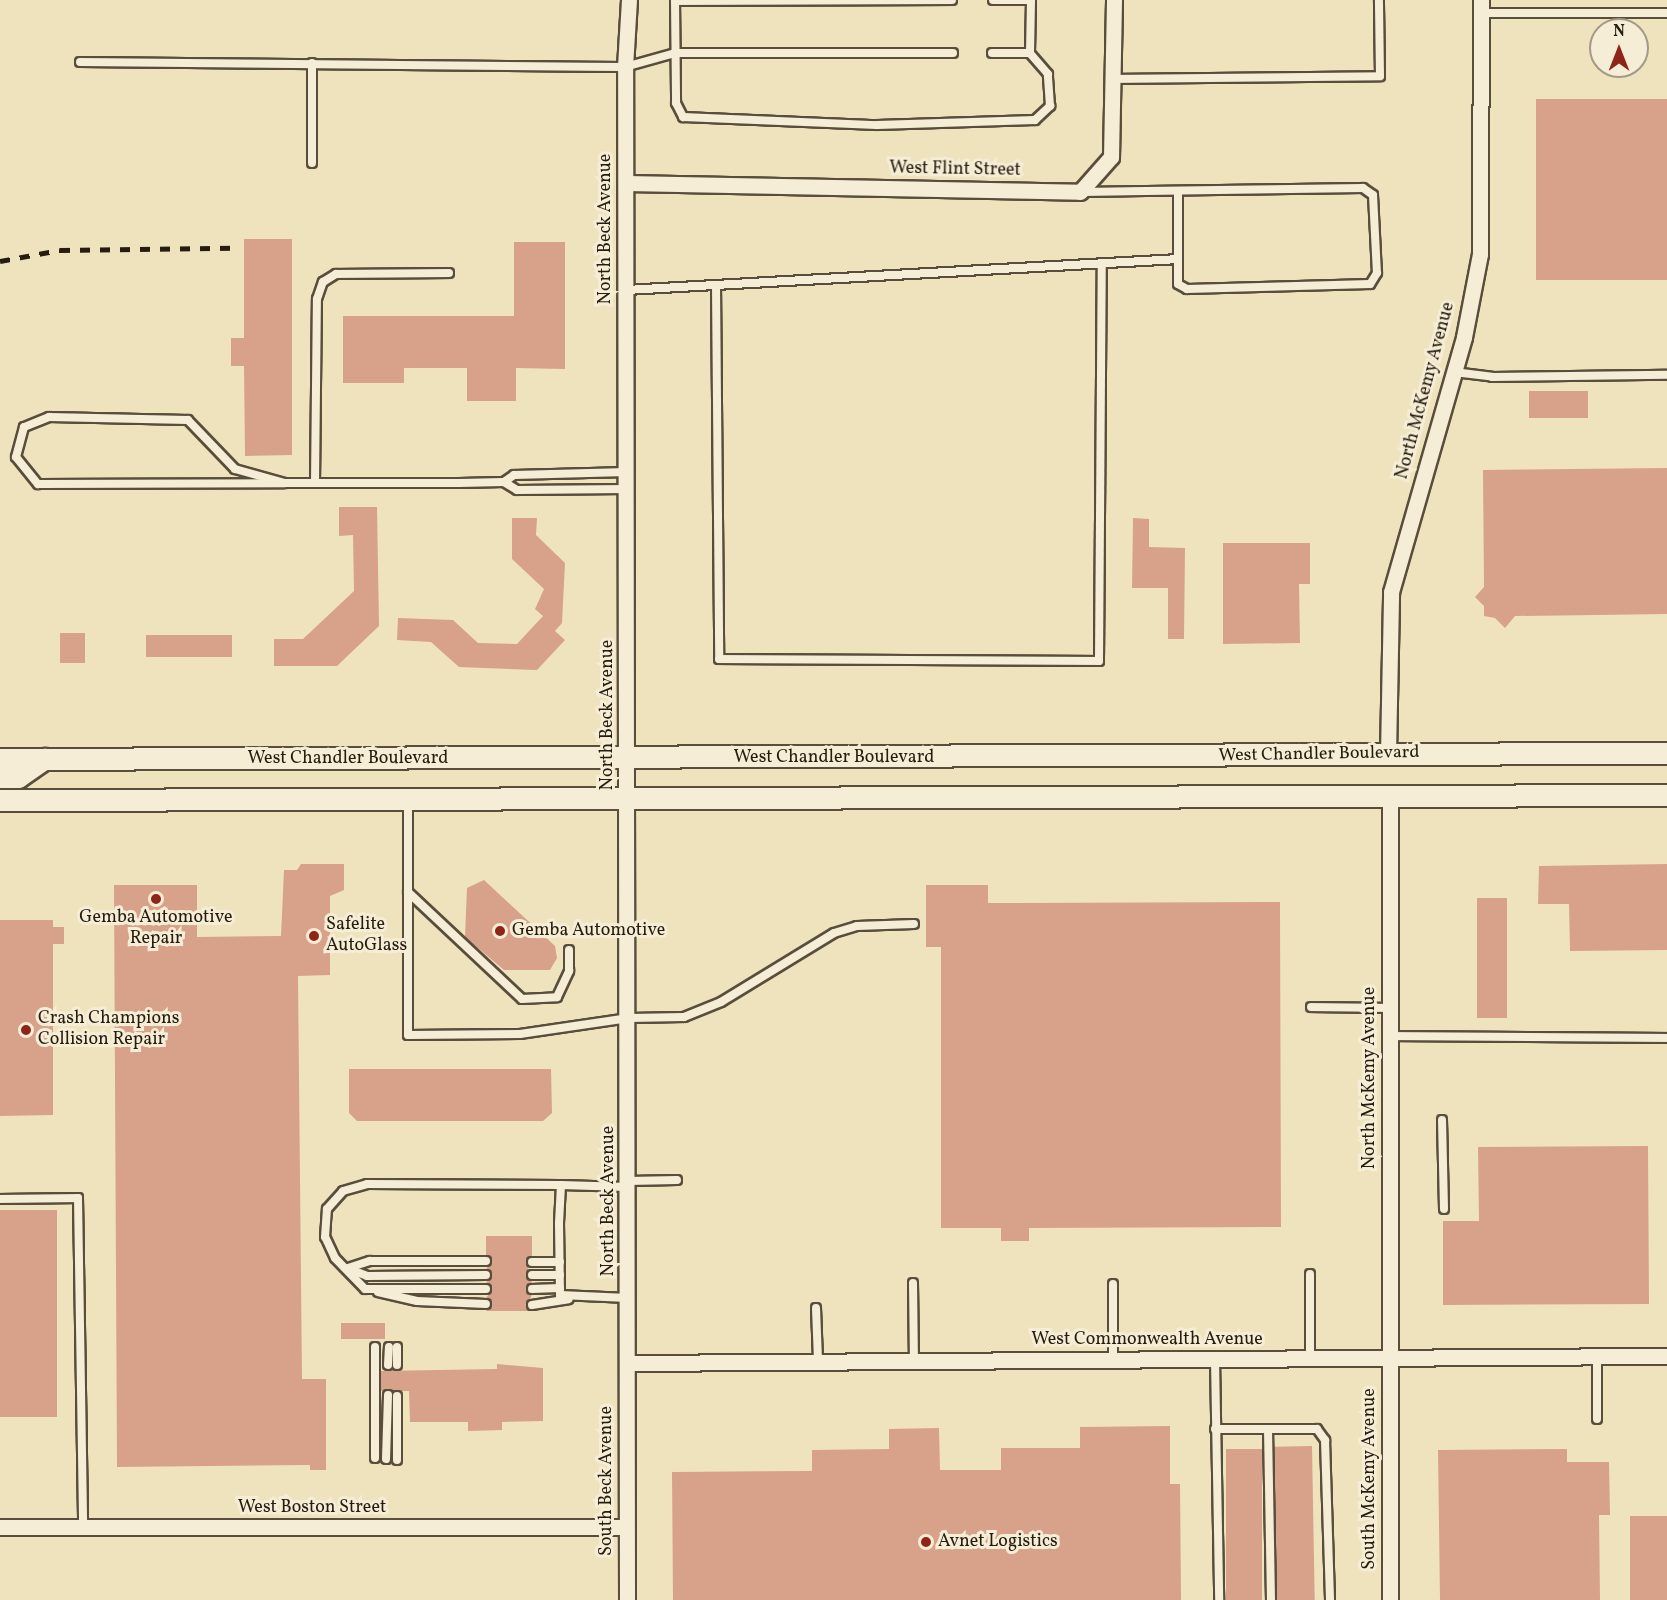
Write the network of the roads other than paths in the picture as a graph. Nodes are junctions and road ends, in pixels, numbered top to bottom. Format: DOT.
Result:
graph roads {
  1 [pos="629,0"];
  2 [pos="952,0"];
  3 [pos="993,0"];
  4 [pos="1031,0"];
  5 [pos="1114,0"];
  6 [pos="1379,0"];
  7 [pos="675,1"];
  8 [pos="1481,6"];
  9 [pos="1667,13"];
  10 [pos="1030,52"];
  11 [pos="675,53"];
  12 [pos="953,53"];
  13 [pos="992,53"];
  14 [pos="80,62"];
  15 [pos="312,63"];
  16 [pos="625,67"];
  17 [pos="1113,79"];
  18 [pos="312,163"];
  19 [pos="626,183"];
  20 [pos="1080,192"];
  21 [pos="1178,192"];
  22 [pos="1178,259"];
  23 [pos="1102,263"];
  24 [pos="448,273"];
  25 [pos="716,286"];
  26 [pos="626,290"];
  27 [pos="1454,372"];
  28 [pos="1667,375"];
  29 [pos="627,472"];
  30 [pos="504,482"];
  31 [pos="285,483"];
  32 [pos="315,483"];
  33 [pos="627,489"];
  34 [pos="1667,753"];
  35 [pos="1388,754"];
  36 [pos="0,759"];
  37 [pos="44,759"];
  38 [pos="628,759"];
  39 [pos="0,777"];
  40 [pos="1667,795"];
  41 [pos="1390,798"];
  42 [pos="408,799"];
  43 [pos="628,799"];
  44 [pos="0,800"];
  45 [pos="408,892"];
  46 [pos="914,924"];
  47 [pos="569,950"];
  48 [pos="1311,1007"];
  49 [pos="1389,1008"];
  50 [pos="629,1018"];
  51 [pos="1389,1036"];
  52 [pos="1667,1038"];
  53 [pos="1442,1120"];
  54 [pos="677,1180"];
  55 [pos="628,1184"];
  56 [pos="561,1185"];
  57 [pos="0,1199"];
  58 [pos="1444,1209"];
  59 [pos="486,1261"];
  60 [pos="532,1262"];
  61 [pos="560,1262"];
  62 [pos="348,1268"];
  63 [pos="1310,1274"];
  64 [pos="486,1275"];
  65 [pos="532,1275"];
  66 [pos="560,1275"];
  67 [pos="913,1283"];
  68 [pos="1113,1284"];
  69 [pos="561,1288"];
  70 [pos="365,1289"];
  71 [pos="486,1289"];
  72 [pos="532,1289"];
  73 [pos="577,1298"];
  74 [pos="628,1298"];
  75 [pos="486,1304"];
  76 [pos="532,1305"];
  77 [pos="816,1308"];
  78 [pos="375,1347"];
  79 [pos="393,1347"];
  80 [pos="1597,1356"];
  81 [pos="1667,1356"];
  82 [pos="1310,1358"];
  83 [pos="1388,1358"];
  84 [pos="1215,1359"];
  85 [pos="1113,1360"];
  86 [pos="818,1361"];
  87 [pos="914,1361"];
  88 [pos="627,1363"];
  89 [pos="392,1365"];
  90 [pos="388,1395"];
  91 [pos="397,1396"];
  92 [pos="1597,1419"];
  93 [pos="1215,1429"];
  94 [pos="1269,1429"];
  95 [pos="375,1458"];
  96 [pos="386,1459"];
  97 [pos="397,1460"];
  98 [pos="0,1527"];
  99 [pos="82,1527"];
  100 [pos="625,1527"];
  101 [pos="627,1600"];
  102 [pos="1219,1600"];
  103 [pos="1271,1600"];
  104 [pos="1330,1600"];
  105 [pos="1390,1600"];
  1 -- 16 [label="street, North Beck Avenue"];
  2 -- 7 [label="lane"];
  3 -- 4 [label="lane"];
  4 -- 10 [label="lane"];
  5 -- 17 [label="street"];
  6 -- 17 [label="lane"];
  7 -- 11 [label="lane"];
  8 -- 9 [label="lane"];
  8 -- 27 [label="street, North McKemy Avenue"];
  10 -- 11 [label="lane"];
  10 -- 13 [label="lane"];
  11 -- 12 [label="lane"];
  11 -- 16 [label="lane"];
  14 -- 15 [label="lane"];
  15 -- 16 [label="lane"];
  15 -- 18 [label="lane"];
  16 -- 19 [label="street, North Beck Avenue"];
  17 -- 20 [label="street"];
  19 -- 20 [label="street, West Flint Street"];
  19 -- 26 [label="street, North Beck Avenue"];
  20 -- 21 [label="lane"];
  21 -- 22 [label="lane"];
  21 -- 22 [label="lane"];
  22 -- 23 [label="lane"];
  23 -- 25 [label="lane"];
  23 -- 25 [label="lane"];
  24 -- 32 [label="lane"];
  25 -- 26 [label="lane"];
  26 -- 29 [label="street, North Beck Avenue"];
  27 -- 28 [label="lane"];
  27 -- 35 [label="street, North McKemy Avenue"];
  29 -- 30 [label="lane"];
  29 -- 33 [label="street, North Beck Avenue"];
  30 -- 32 [label="lane"];
  30 -- 33 [label="lane"];
  31 -- 31 [label="lane"];
  31 -- 32 [label="lane"];
  33 -- 38 [label="street, North Beck Avenue"];
  34 -- 35 [label="main road, West Chandler Boulevard"];
  35 -- 38 [label="main road, West Chandler Boulevard"];
  36 -- 37 [label="main road, West Chandler Boulevard"];
  37 -- 38 [label="main road, West Chandler Boulevard"];
  37 -- 39 [label="main road"];
  38 -- 43 [label="street, North Beck Avenue"];
  40 -- 41 [label="main road"];
  41 -- 43 [label="main road"];
  41 -- 49 [label="street, North McKemy Avenue"];
  42 -- 43 [label="main road"];
  42 -- 44 [label="main road"];
  42 -- 45 [label="lane"];
  43 -- 50 [label="street, North Beck Avenue"];
  45 -- 47 [label="lane"];
  45 -- 50 [label="lane"];
  46 -- 50 [label="lane"];
  48 -- 49 [label="lane"];
  49 -- 51 [label="street, North McKemy Avenue"];
  50 -- 55 [label="street, North Beck Avenue"];
  51 -- 52 [label="lane"];
  51 -- 83 [label="street, North McKemy Avenue"];
  53 -- 58 [label="lane"];
  54 -- 55 [label="lane"];
  55 -- 56 [label="lane"];
  55 -- 74 [label="street, North Beck Avenue"];
  56 -- 61 [label="lane"];
  56 -- 62 [label="lane"];
  57 -- 99 [label="lane"];
  59 -- 62 [label="lane"];
  60 -- 61 [label="lane"];
  61 -- 66 [label="lane"];
  62 -- 64 [label="lane"];
  62 -- 70 [label="lane"];
  63 -- 82 [label="lane"];
  65 -- 66 [label="lane"];
  66 -- 69 [label="lane"];
  67 -- 87 [label="lane"];
  68 -- 85 [label="lane"];
  69 -- 72 [label="lane"];
  69 -- 73 [label="lane"];
  70 -- 71 [label="lane"];
  70 -- 75 [label="lane"];
  73 -- 74 [label="lane"];
  73 -- 76 [label="lane"];
  74 -- 88 [label="street, North Beck Avenue"];
  77 -- 86 [label="lane"];
  78 -- 95 [label="lane"];
  79 -- 89 [label="lane"];
  80 -- 81 [label="street, West Commonwealth Avenue"];
  80 -- 83 [label="street, West Commonwealth Avenue"];
  80 -- 92 [label="lane"];
  82 -- 83 [label="street, West Commonwealth Avenue"];
  82 -- 84 [label="street, West Commonwealth Avenue"];
  83 -- 105 [label="street, South McKemy Avenue"];
  84 -- 85 [label="street, West Commonwealth Avenue"];
  84 -- 93 [label="lane"];
  85 -- 87 [label="street, West Commonwealth Avenue"];
  86 -- 87 [label="street, West Commonwealth Avenue"];
  86 -- 88 [label="street, West Commonwealth Avenue"];
  88 -- 100 [label="street, South Beck Avenue"];
  90 -- 96 [label="lane"];
  91 -- 97 [label="lane"];
  93 -- 94 [label="lane"];
  93 -- 102 [label="lane"];
  94 -- 103 [label="lane"];
  94 -- 104 [label="lane"];
  98 -- 99 [label="street, West Boston Street"];
  99 -- 100 [label="street, West Boston Street"];
  100 -- 101 [label="street, South Beck Avenue"];
}
